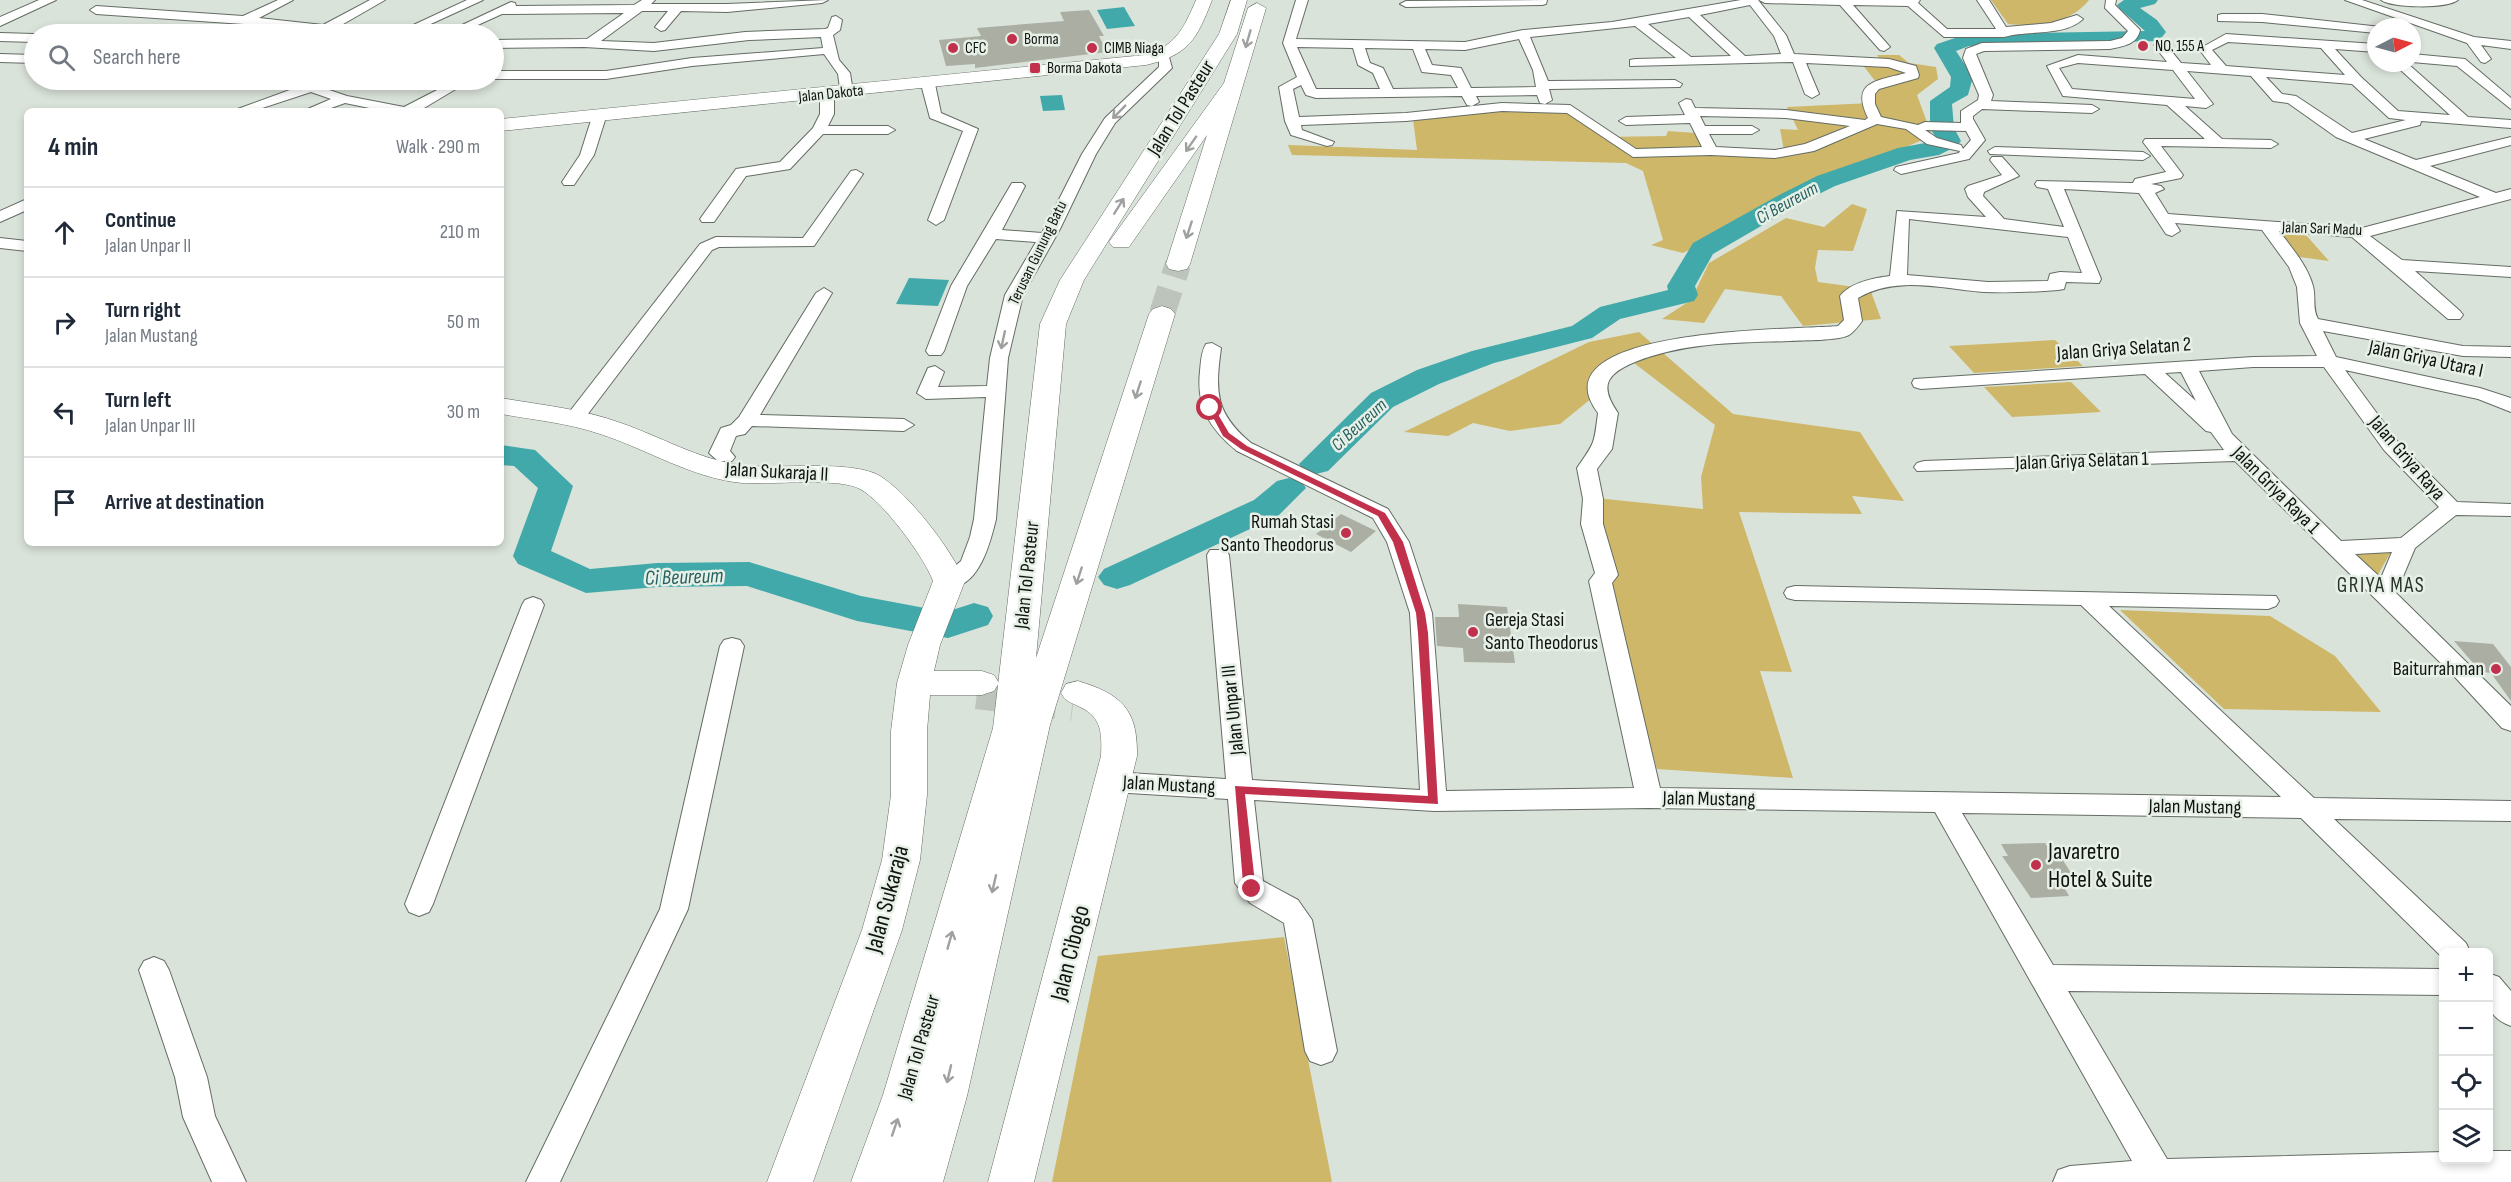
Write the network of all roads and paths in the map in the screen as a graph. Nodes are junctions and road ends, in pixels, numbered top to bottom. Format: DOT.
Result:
graph roads {
  1 [pos="120,0"];
  2 [pos="178,0"];
  3 [pos="287,0"];
  4 [pos="379,0"];
  5 [pos="476,0"];
  6 [pos="822,0"];
  7 [pos="1204,0"];
  8 [pos="1239,0"];
  9 [pos="1260,0"];
  10 [pos="1302,0"];
  11 [pos="1541,0"];
  12 [pos="1751,0"];
  13 [pos="1766,0"];
  14 [pos="1983,0"];
  15 [pos="2112,0"];
  16 [pos="2350,0"];
  17 [pos="2386,0"];
  18 [pos="2452,0"];
  19 [pos="43,1"];
  20 [pos="1911,1"];
  21 [pos="1844,2"];
  22 [pos="765,3"];
  23 [pos="1406,4"];
  24 [pos="641,5"];
  25 [pos="678,7"];
  26 [pos="719,8"];
  27 [pos="502,10"];
  28 [pos="2440,12"];
  29 [pos="1691,13"];
  30 [pos="146,14"];
  31 [pos="1551,17"];
  32 [pos="210,18"];
  33 [pos="2222,18"];
  34 [pos="2237,18"];
  35 [pos="2078,19"];
  36 [pos="244,20"];
  37 [pos="836,20"];
  38 [pos="0,22"];
  39 [pos="1638,22"];
  40 [pos="193,24"];
  41 [pos="286,24"];
  42 [pos="334,24"];
  43 [pos="422,24"];
  44 [pos="471,24"];
  45 [pos="593,24"];
  46 [pos="613,24"];
  47 [pos="661,27"];
  48 [pos="2001,27"];
  49 [pos="2367,28"];
  50 [pos="749,30"];
  51 [pos="1562,30"];
  52 [pos="704,31"];
  53 [pos="827,33"];
  54 [pos="1523,34"];
  55 [pos="2421,34"];
  56 [pos="0,37"];
  57 [pos="24,38"];
  58 [pos="2259,40"];
  59 [pos="2471,40"];
  60 [pos="591,42"];
  61 [pos="1289,43"];
  62 [pos="504,44"];
  63 [pos="556,45"];
  64 [pos="1358,45"];
  65 [pos="2160,45"];
  66 [pos="2325,45"];
  67 [pos="2511,45"];
  68 [pos="1418,47"];
  69 [pos="1884,47"];
  70 [pos="2367,47"];
  71 [pos="820,51"];
  72 [pos="24,54"];
  73 [pos="0,57"];
  74 [pos="1160,57"];
  75 [pos="15,58"];
  76 [pos="24,58"];
  77 [pos="1741,59"];
  78 [pos="1794,59"];
  79 [pos="2421,59"];
  80 [pos="2485,59"];
  81 [pos="1857,61"];
  82 [pos="1689,62"];
  83 [pos="2111,62"];
  84 [pos="1635,63"];
  85 [pos="1668,64"];
  86 [pos="2175,66"];
  87 [pos="2222,70"];
  88 [pos="2409,72"];
  89 [pos="2255,73"];
  90 [pos="504,75"];
  91 [pos="516,75"];
  92 [pos="2292,75"];
  93 [pos="1871,78"];
  94 [pos="1237,79"];
  95 [pos="1304,79"];
  96 [pos="2356,80"];
  97 [pos="928,84"];
  98 [pos="1675,84"];
  99 [pos="1544,88"];
  100 [pos="303,90"];
  101 [pos="315,90"];
  102 [pos="446,90"];
  103 [pos="1466,92"];
  104 [pos="837,93"];
  105 [pos="1388,93"];
  106 [pos="1365,94"];
  107 [pos="1812,94"];
  108 [pos="2135,98"];
  109 [pos="344,99"];
  110 [pos="1980,105"];
  111 [pos="2511,105"];
  112 [pos="2165,106"];
  113 [pos="248,108"];
  114 [pos="318,108"];
  115 [pos="389,108"];
  116 [pos="418,108"];
  117 [pos="1545,108"];
  118 [pos="1476,110"];
  119 [pos="599,117"];
  120 [pos="1399,118"];
  121 [pos="1372,119"];
  122 [pos="2428,119"];
  123 [pos="1695,120"];
  124 [pos="1292,121"];
  125 [pos="1626,121"];
  126 [pos="2465,121"];
  127 [pos="1872,122"];
  128 [pos="504,125"];
  129 [pos="1924,126"];
  130 [pos="819,130"];
  131 [pos="888,130"];
  132 [pos="1752,130"];
  133 [pos="1970,130"];
  134 [pos="2510,133"];
  135 [pos="1405,136"];
  136 [pos="2350,138"];
  137 [pos="1327,142"];
  138 [pos="2218,143"];
  139 [pos="2271,144"];
  140 [pos="1956,148"];
  141 [pos="1711,151"];
  142 [pos="1996,156"];
  143 [pos="2143,156"];
  144 [pos="1933,165"];
  145 [pos="2414,165"];
  146 [pos="1901,170"];
  147 [pos="856,174"];
  148 [pos="569,182"];
  149 [pos="1017,186"];
  150 [pos="2143,188"];
  151 [pos="2177,190"];
  152 [pos="2503,196"];
  153 [pos="24,205"];
  154 [pos="0,217"];
  155 [pos="708,219"];
  156 [pos="936,220"];
  157 [pos="1998,221"];
  158 [pos="2268,227"];
  159 [pos="995,229"];
  160 [pos="1049,233"];
  161 [pos="2074,233"];
  162 [pos="2357,233"];
  163 [pos="0,243"];
  164 [pos="24,246"];
  165 [pos="1178,264"];
  166 [pos="2398,265"];
  167 [pos="2511,272"];
  168 [pos="1898,281"];
  169 [pos="824,293"];
  170 [pos="1162,314"];
  171 [pos="2454,315"];
  172 [pos="2309,323"];
  173 [pos="1212,348"];
  174 [pos="935,351"];
  175 [pos="2511,352"];
  176 [pos="2329,361"];
  177 [pos="2188,367"];
  178 [pos="2151,370"];
  179 [pos="935,372"];
  180 [pos="1921,384"];
  181 [pos="997,391"];
  182 [pos="2509,403"];
  183 [pos="504,406"];
  184 [pos="574,418"];
  185 [pos="742,425"];
  186 [pos="904,425"];
  187 [pos="2223,436"];
  188 [pos="2240,455"];
  189 [pos="721,464"];
  190 [pos="1924,467"];
  191 [pos="2451,508"];
  192 [pos="2511,510"];
  193 [pos="2406,545"];
  194 [pos="2334,548"];
  195 [pos="1218,555"];
  196 [pos="945,587"];
  197 [pos="1795,593"];
  198 [pos="2384,596"];
  199 [pos="2088,599"];
  200 [pos="2268,601"];
  201 [pos="533,605"];
  202 [pos="732,646"];
  203 [pos="1076,699"];
  204 [pos="2511,722"];
  205 [pos="1032,725"];
  206 [pos="1112,782"];
  207 [pos="1239,789"];
  208 [pos="1649,798"];
  209 [pos="1434,801"];
  210 [pos="1943,802"];
  211 [pos="2306,809"];
  212 [pos="2511,811"];
  213 [pos="419,904"];
  214 [pos="2452,948"];
  215 [pos="154,970"];
  216 [pos="2045,978"];
  217 [pos="2439,982"];
  218 [pos="2493,992"];
  219 [pos="2511,1012"];
  220 [pos="1321,1051"];
  221 [pos="2511,1167"];
  222 [pos="2158,1174"];
  223 [pos="2206,1177"];
  224 [pos="229,1182"];
  225 [pos="543,1182"];
  226 [pos="790,1182"];
  227 [pos="876,1182"];
  228 [pos="918,1182"];
  229 [pos="1011,1182"];
  230 [pos="2070,1182"];
  1 -- 30 [label="street"];
  2 -- 30 [label="street"];
  3 -- 36 [label="street"];
  4 -- 42 [label="street"];
  5 -- 27 [label="street"];
  5 -- 43 [label="street"];
  6 -- 22 [label="street"];
  7 -- 74 [label="main road, Jalan Dakota"];
  227 -- 8 [label="highway, Jalan Tol Pasteur, one-way"];
  9 -- 94 [label="highway, Jalan Tol Pasteur, one-way"];
  10 -- 61 [label="street"];
  11 -- 23 [label="street"];
  12 -- 29 [label="street"];
  12 -- 78 [label="street"];
  13 -- 21 [label="street"];
  14 -- 48 [label="street"];
  15 -- 110 [label="street"];
  16 -- 59 [label="street"];
  17 -- 18 [label="street"];
  17 -- 28 [label="street"];
  19 -- 38 [label="street"];
  20 -- 21 [label="street"];
  20 -- 48 [label="street"];
  21 -- 69 [label="street"];
  22 -- 26 [label="street"];
  22 -- 50 [label="street"];
  24 -- 25 [label="street"];
  24 -- 27 [label="street"];
  24 -- 46 [label="street"];
  25 -- 26 [label="street"];
  25 -- 47 [label="street"];
  26 -- 52 [label="street"];
  27 -- 44 [label="street"];
  29 -- 39 [label="street"];
  29 -- 77 [label="street"];
  30 -- 32 [label="street"];
  31 -- 51 [label="street"];
  32 -- 36 [label="street"];
  32 -- 40 [label="street"];
  33 -- 34 [label="street"];
  34 -- 49 [label="street"];
  34 -- 58 [label="street"];
  35 -- 48 [label="street"];
  36 -- 41 [label="street"];
  37 -- 53 [label="street"];
  39 -- 51 [label="street"];
  39 -- 82 [label="street"];
  45 -- 46 [label="street"];
  46 -- 60 [label="street"];
  50 -- 53 [label="street"];
  50 -- 60 [label="street"];
  51 -- 54 [label="street"];
  53 -- 104 [label="street"];
  54 -- 68 [label="street"];
  54 -- 99 [label="street"];
  55 -- 59 [label="street"];
  56 -- 57 [label="street"];
  58 -- 66 [label="street"];
  58 -- 87 [label="street"];
  58 -- 92 [label="street"];
  59 -- 67 [label="street"];
  59 -- 80 [label="street"];
  60 -- 63 [label="street"];
  61 -- 64 [label="street"];
  61 -- 95 [label="street"];
  62 -- 63 [label="street"];
  63 -- 91 [label="street"];
  64 -- 68 [label="street"];
  64 -- 105 [label="street"];
  65 -- 86 [label="street"];
  66 -- 70 [label="street"];
  66 -- 96 [label="street"];
  68 -- 103 [label="street"];
  71 -- 91 [label="street"];
  72 -- 75 [label="street"];
  73 -- 75 [label="street"];
  74 -- 97 [label="main road, Jalan Dakota"];
  74 -- 160 [label="street, Terusan Gunung Batu, one-way"];
  75 -- 76 [label="street"];
  77 -- 78 [label="street"];
  77 -- 82 [label="street"];
  78 -- 81 [label="street"];
  78 -- 107 [label="street"];
  79 -- 111 [label="street"];
  81 -- 93 [label="street"];
  81 -- 127 [label="street"];
  82 -- 85 [label="street"];
  83 -- 86 [label="street"];
  83 -- 108 [label="street"];
  83 -- 108 [label="street"];
  84 -- 85 [label="street"];
  85 -- 98 [label="street"];
  86 -- 87 [label="street"];
  86 -- 112 [label="street"];
  87 -- 89 [label="street"];
  88 -- 126 [label="street"];
  89 -- 92 [label="street"];
  89 -- 136 [label="street"];
  90 -- 91 [label="street"];
  92 -- 96 [label="street"];
  94 -- 165 [label="highway, Jalan Tol Pasteur, one-way"];
  94 -- 205 [label="highway, one-way"];
  95 -- 106 [label="street"];
  95 -- 124 [label="street"];
  96 -- 122 [label="street"];
  97 -- 104 [label="main road, Jalan Dakota"];
  97 -- 156 [label="street"];
  98 -- 99 [label="street"];
  98 -- 123 [label="street"];
  99 -- 103 [label="street"];
  99 -- 117 [label="street"];
  100 -- 113 [label="street"];
  101 -- 109 [label="street"];
  102 -- 116 [label="street"];
  103 -- 105 [label="street"];
  103 -- 118 [label="street"];
  104 -- 119 [label="main road, Jalan Dakota"];
  104 -- 130 [label="street"];
  105 -- 106 [label="street"];
  106 -- 121 [label="street"];
  108 -- 112 [label="street"];
  109 -- 114 [label="street"];
  109 -- 115 [label="street"];
  110 -- 112 [label="street"];
  110 -- 133 [label="street"];
  112 -- 138 [label="street"];
  117 -- 118 [label="street"];
  117 -- 141 [label="street"];
  118 -- 120 [label="street"];
  119 -- 128 [label="main road, Jalan Dakota"];
  119 -- 148 [label="street"];
  120 -- 121 [label="street"];
  120 -- 135 [label="street"];
  121 -- 124 [label="street"];
  122 -- 126 [label="street"];
  122 -- 136 [label="street"];
  123 -- 125 [label="street"];
  123 -- 127 [label="street"];
  123 -- 132 [label="street"];
  123 -- 141 [label="street"];
  124 -- 137 [label="street"];
  126 -- 134 [label="street"];
  127 -- 140 [label="street"];
  127 -- 141 [label="street"];
  129 -- 133 [label="street"];
  130 -- 131 [label="street"];
  130 -- 155 [label="street"];
  133 -- 142 [label="street"];
  133 -- 144 [label="street"];
  134 -- 145 [label="street"];
  136 -- 145 [label="street"];
  138 -- 139 [label="street"];
  138 -- 150 [label="street"];
  142 -- 143 [label="street"];
  142 -- 144 [label="street"];
  142 -- 157 [label="street"];
  144 -- 146 [label="street"];
  145 -- 152 [label="street"];
  147 -- 184 [label="street"];
  149 -- 159 [label="street"];
  150 -- 151 [label="street"];
  150 -- 158 [label="street, Jalan Sari Madu"];
  150 -- 161 [label="street"];
  152 -- 162 [label="street, Jalan Sari Madu"];
  153 -- 154 [label="street"];
  157 -- 161 [label="street"];
  157 -- 168 [label="street"];
  158 -- 162 [label="street, Jalan Sari Madu"];
  158 -- 172 [label="street, Jalan Griya Raya"];
  159 -- 160 [label="street"];
  159 -- 174 [label="street"];
  160 -- 181 [label="street, Terusan Gunung Batu, one-way"];
  161 -- 168 [label="street"];
  162 -- 166 [label="street"];
  163 -- 164 [label="street"];
  166 -- 167 [label="street"];
  166 -- 171 [label="street"];
  168 -- 208 [label="street"];
  169 -- 185 [label="street"];
  170 -- 205 [label="highway, Jalan Tol Pasteur, one-way"];
  172 -- 175 [label="street"];
  172 -- 176 [label="street, Jalan Griya Raya"];
  173 -- 209 [label="street"];
  176 -- 177 [label="street, Jalan Griya Selatan 2"];
  176 -- 182 [label="street, Jalan Griya Utara I"];
  176 -- 191 [label="street, Jalan Griya Raya"];
  177 -- 178 [label="street, Jalan Griya Selatan 2"];
  177 -- 187 [label="street, Jalan Griya Raya 1"];
  178 -- 180 [label="street, Jalan Griya Selatan 2"];
  178 -- 187 [label="street"];
  179 -- 181 [label="street"];
  181 -- 196 [label="street, Terusan Gunung Batu"];
  183 -- 184 [label="main road, Jalan Sukaraja II"];
  184 -- 189 [label="main road, Jalan Sukaraja II"];
  185 -- 186 [label="street"];
  185 -- 189 [label="street"];
  187 -- 188 [label="street, Jalan Griya Raya 1"];
  188 -- 190 [label="street, Jalan Griya Selatan 1"];
  188 -- 194 [label="street, Jalan Griya Raya 1"];
  189 -- 196 [label="main road, Jalan Sukaraja II"];
  191 -- 192 [label="street"];
  191 -- 193 [label="street, Jalan Griya Raya"];
  193 -- 194 [label="street"];
  193 -- 198 [label="street, Jalan Griya Raya"];
  194 -- 198 [label="street, Jalan Griya Raya 1"];
  195 -- 207 [label="street, Jalan Unpar III"];
  196 -- 226 [label="main road, Jalan Sukaraja"];
  197 -- 199 [label="street"];
  198 -- 204 [label="street"];
  199 -- 200 [label="street"];
  199 -- 211 [label="street"];
  201 -- 213 [label="street"];
  202 -- 225 [label="street"];
  203 -- 206 [label="main road, Jalan Cibogo"];
  205 -- 228 [label="highway, Jalan Tol Pasteur, one-way"];
  206 -- 207 [label="street, Jalan Mustang"];
  206 -- 229 [label="main road, Jalan Cibogo"];
  207 -- 209 [label="street, Jalan Mustang"];
  207 -- 220 [label="street, Jalan Unpar III"];
  208 -- 209 [label="street, Jalan Mustang"];
  208 -- 210 [label="street, Jalan Mustang"];
  210 -- 211 [label="street, Jalan Mustang"];
  210 -- 216 [label="street"];
  211 -- 212 [label="street, Jalan Mustang"];
  211 -- 214 [label="street"];
  215 -- 224 [label="street"];
  216 -- 217 [label="street"];
  216 -- 222 [label="street"];
  218 -- 219 [label="street"];
  221 -- 223 [label="street"];
  222 -- 223 [label="street"];
  222 -- 230 [label="street"];
}
